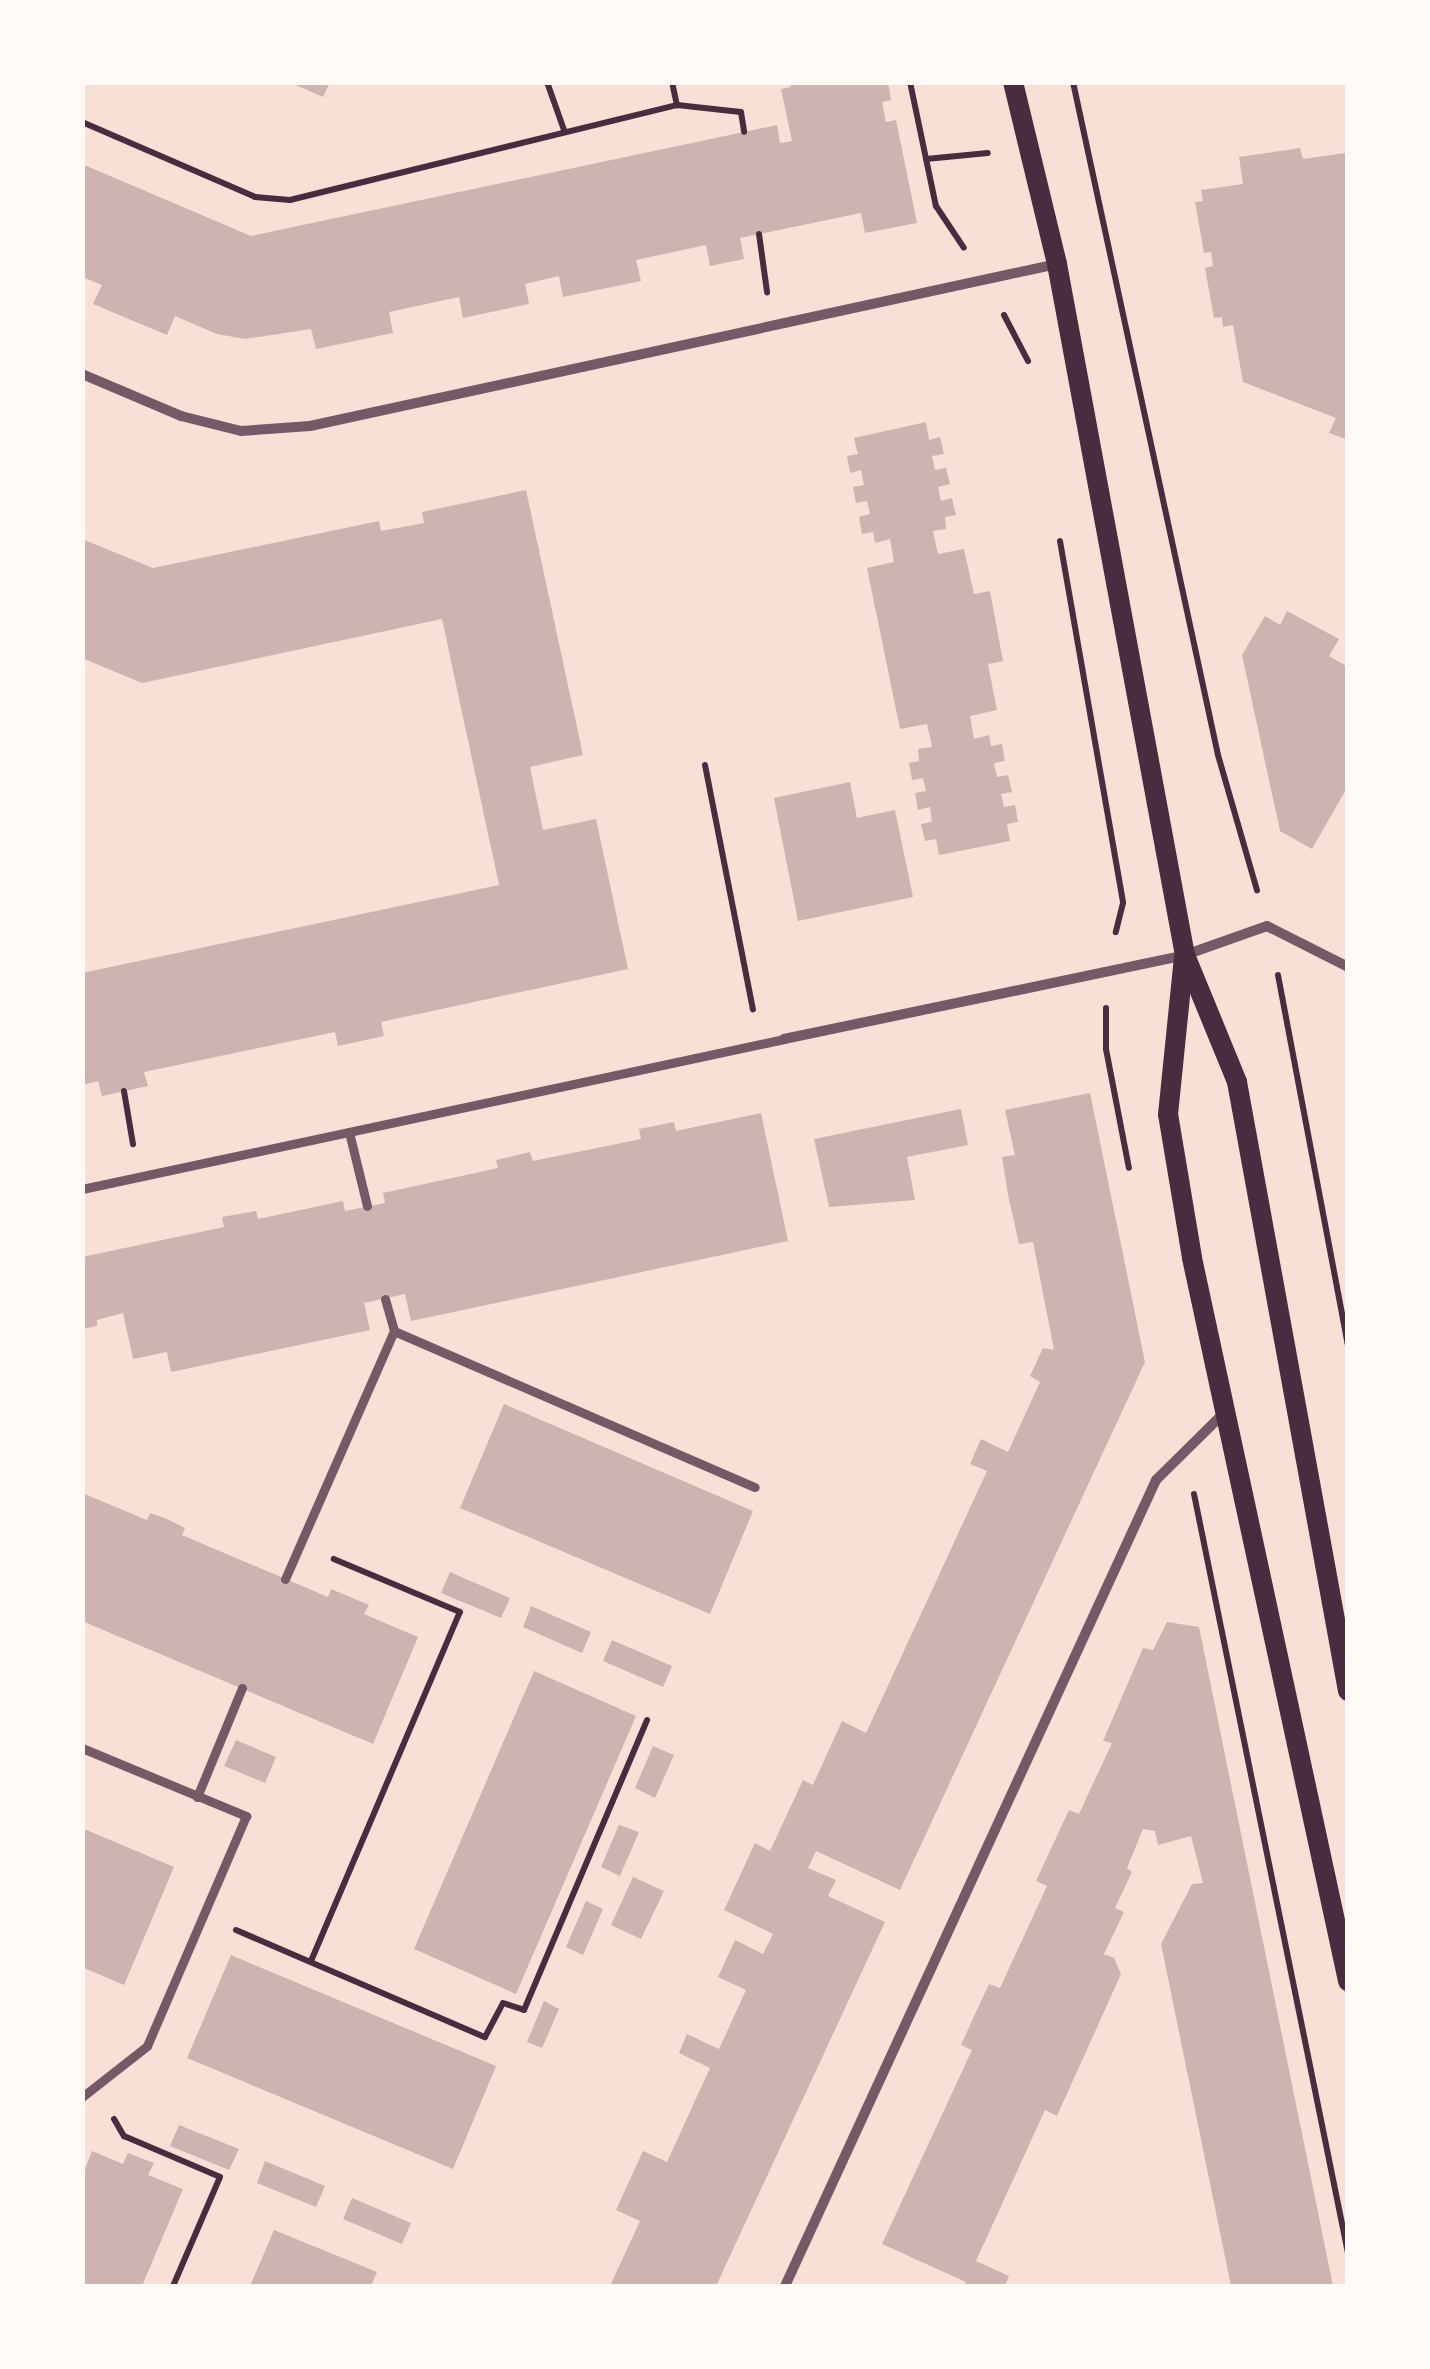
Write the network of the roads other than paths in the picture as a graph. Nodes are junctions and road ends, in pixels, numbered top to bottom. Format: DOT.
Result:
graph roads {
  1 [pos="1013,82"];
  2 [pos="1057,264"];
  3 [pos="82,374"];
  4 [pos="1184,955"];
  5 [pos="1348,967"];
  6 [pos="784,1039"];
  7 [pos="350,1132"];
  8 [pos="82,1189"];
  9 [pos="367,1206"];
  10 [pos="385,1298"];
  11 [pos="394,1331"];
  12 [pos="1225,1412"];
  13 [pos="755,1487"];
  14 [pos="285,1579"];
  15 [pos="242,1688"];
  16 [pos="1348,1691"];
  17 [pos="82,1748"];
  18 [pos="198,1797"];
  19 [pos="1348,1982"];
  20 [pos="82,2097"];
  21 [pos="785,2286"];
  1 -- 2 [label="main road"];
  2 -- 3 [label="street"];
  2 -- 4 [label="main road"];
  4 -- 5 [label="street"];
  4 -- 6 [label="street"];
  4 -- 12 [label="main road"];
  4 -- 16 [label="main road"];
  6 -- 7 [label="street"];
  7 -- 8 [label="street"];
  7 -- 9 [label="street"];
  10 -- 11 [label="street"];
  11 -- 13 [label="street"];
  11 -- 14 [label="street"];
  12 -- 19 [label="main road"];
  12 -- 21 [label="street"];
  15 -- 18 [label="street"];
  17 -- 18 [label="street"];
  18 -- 20 [label="street"];
}
